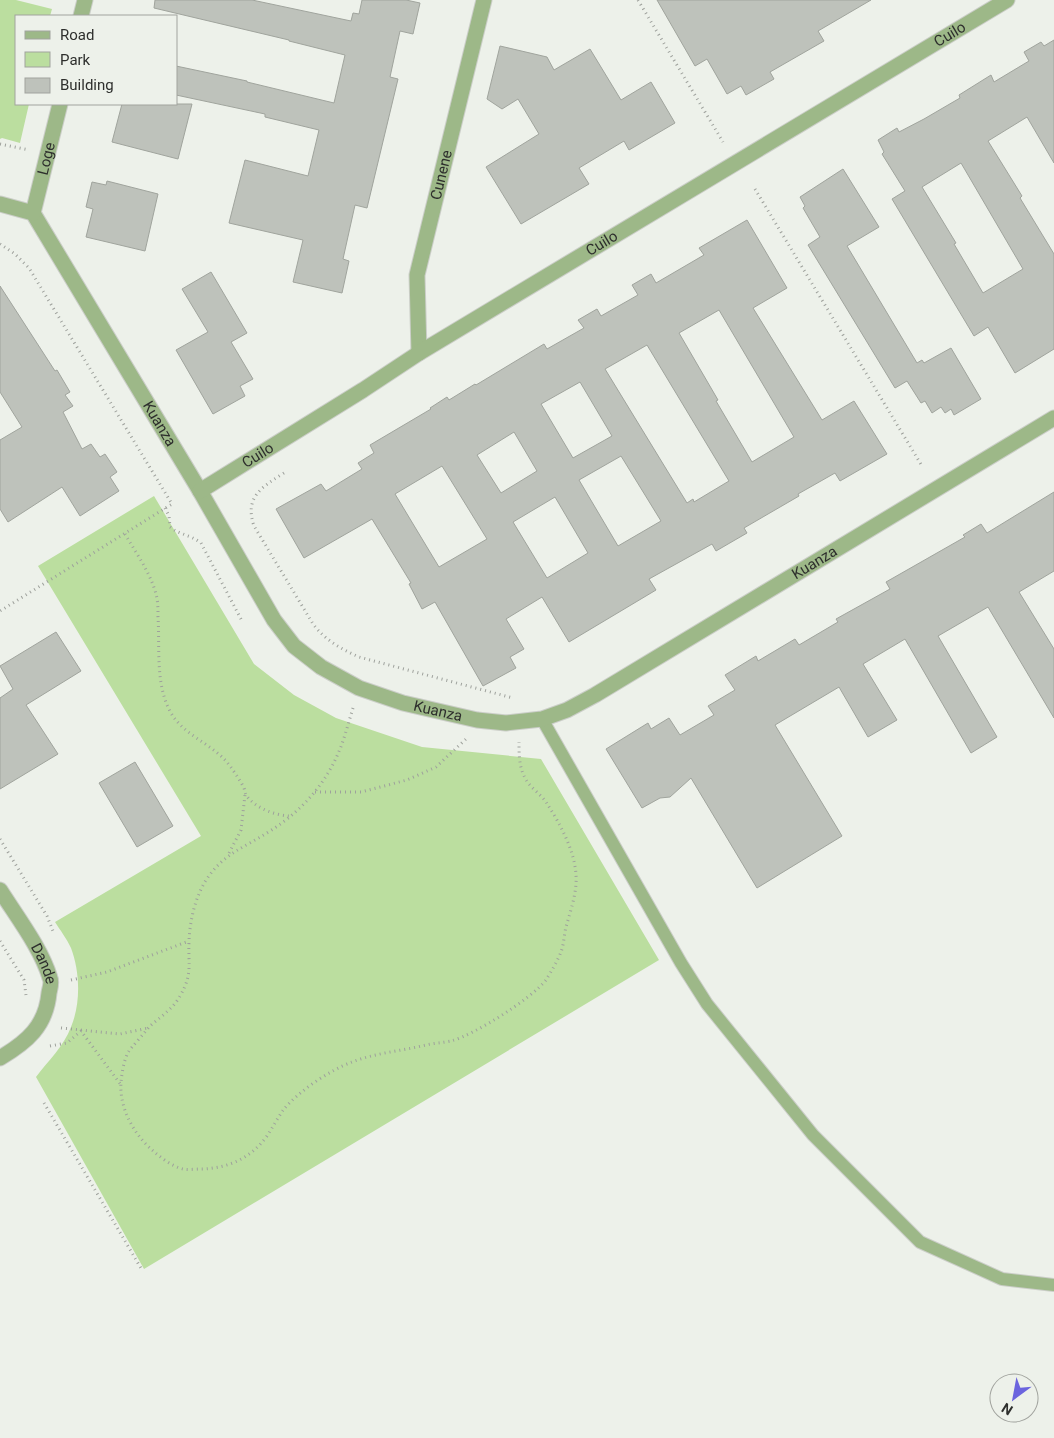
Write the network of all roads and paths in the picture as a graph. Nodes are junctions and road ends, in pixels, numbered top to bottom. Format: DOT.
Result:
graph roads {
  1 [pos="86,0"];
  2 [pos="484,0"];
  3 [pos="638,0"];
  4 [pos="1007,0"];
  5 [pos="82,15"];
  6 [pos="60,105"];
  7 [pos="723,142"];
  8 [pos="0,144"];
  9 [pos="32,151"];
  10 [pos="755,189"];
  11 [pos="0,204"];
  12 [pos="33,213"];
  13 [pos="0,244"];
  14 [pos="419,353"];
  15 [pos="1054,418"];
  16 [pos="922,466"];
  17 [pos="284,473"];
  18 [pos="200,491"];
  19 [pos="165,508"];
  20 [pos="125,534"];
  21 [pos="0,611"];
  22 [pos="242,621"];
  23 [pos="359,688"];
  24 [pos="513,698"];
  25 [pos="542,719"];
  26 [pos="476,720"];
  27 [pos="519,722"];
  28 [pos="314,792"];
  29 [pos="245,795"];
  30 [pos="298,811"];
  31 [pos="0,839"];
  32 [pos="228,855"];
  33 [pos="0,890"];
  34 [pos="48,916"];
  35 [pos="0,941"];
  36 [pos="189,941"];
  37 [pos="51,980"];
  38 [pos="25,1001"];
  39 [pos="39,1026"];
  40 [pos="149,1028"];
  41 [pos="81,1030"];
  42 [pos="49,1046"];
  43 [pos="0,1058"];
  44 [pos="121,1085"];
  45 [pos="44,1103"];
  46 [pos="142,1270"];
  47 [pos="1054,1286"];
  1 -- 5 [label="street"];
  2 -- 14 [label="street, Cunene"];
  3 -- 7 [label="path"];
  4 -- 14 [label="street, Cuilo"];
  6 -- 12 [label="street, Loge"];
  8 -- 9 [label="path"];
  10 -- 16 [label="path"];
  11 -- 12 [label="street"];
  12 -- 18 [label="street, Kuanza"];
  13 -- 19 [label="path"];
  14 -- 18 [label="street, Cuilo"];
  15 -- 25 [label="street, Kuanza"];
  17 -- 24 [label="path"];
  18 -- 23 [label="street, Kuanza"];
  19 -- 20 [label="path"];
  19 -- 22 [label="path"];
  20 -- 21 [label="path"];
  20 -- 29 [label="path"];
  23 -- 26 [label="street, Kuanza"];
  23 -- 28 [label="path"];
  25 -- 27 [label="street, Kuanza"];
  25 -- 47 [label="lane"];
  26 -- 27 [label="street, Kuanza"];
  26 -- 28 [label="path"];
  27 -- 44 [label="path"];
  28 -- 30 [label="path"];
  29 -- 30 [label="path"];
  29 -- 32 [label="path"];
  30 -- 32 [label="path"];
  31 -- 34 [label="path"];
  32 -- 36 [label="path"];
  33 -- 37 [label="street, Dande"];
  35 -- 38 [label="path"];
  36 -- 37 [label="path"];
  36 -- 40 [label="path"];
  37 -- 39 [label="street, Dande"];
  39 -- 41 [label="path"];
  39 -- 43 [label="street, Dande"];
  40 -- 41 [label="path"];
  40 -- 44 [label="path"];
  41 -- 42 [label="path"];
  41 -- 44 [label="path"];
  45 -- 46 [label="path"];
}
